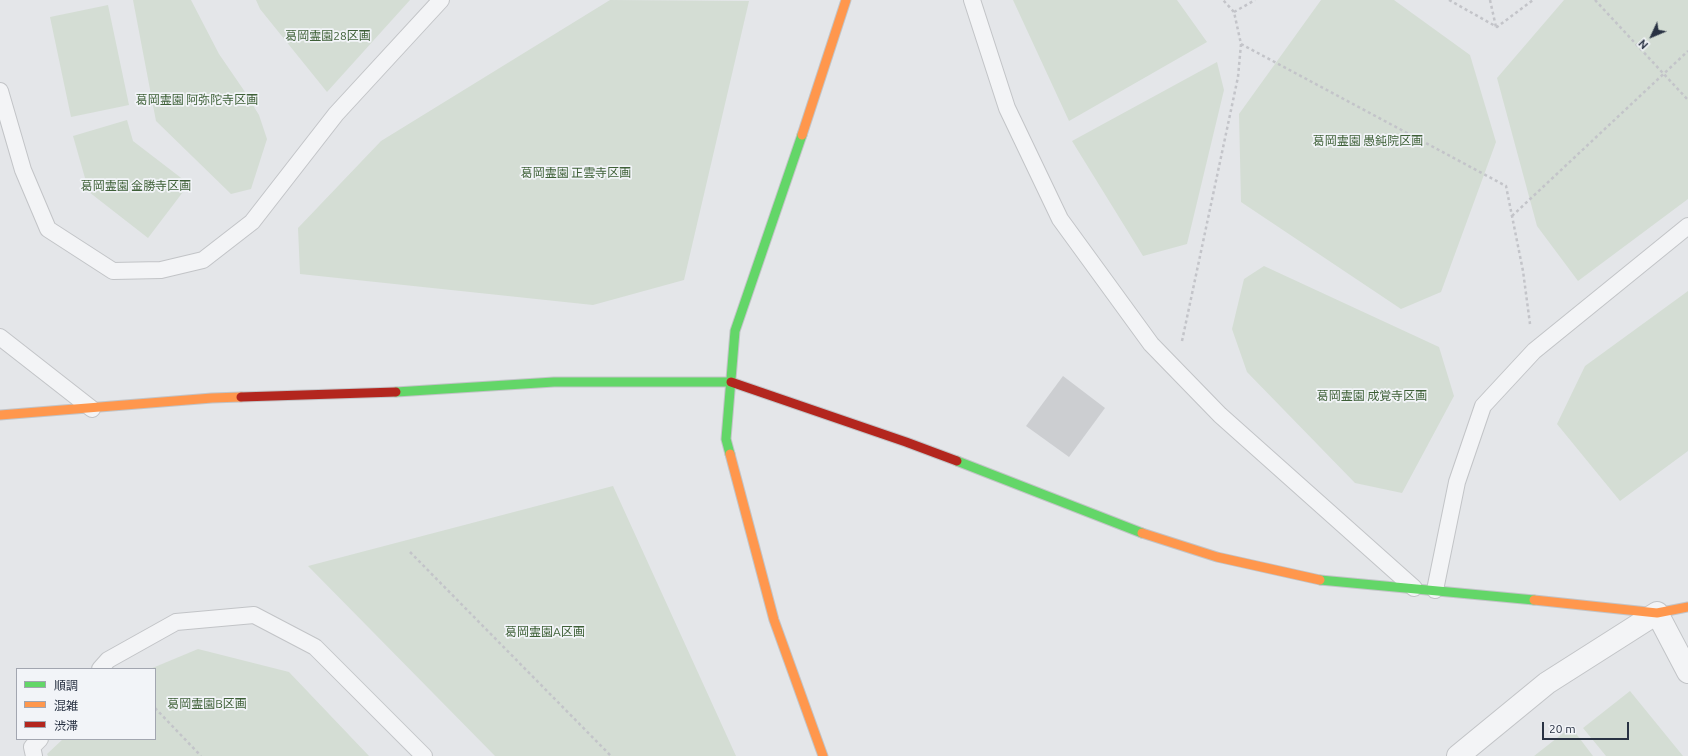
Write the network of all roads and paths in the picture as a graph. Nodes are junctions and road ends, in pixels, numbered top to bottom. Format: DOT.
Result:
graph roads {
  1 [pos="441,0"];
  2 [pos="846,0"];
  3 [pos="972,0"];
  4 [pos="1223,0"];
  5 [pos="1255,0"];
  6 [pos="1449,0"];
  7 [pos="1490,0"];
  8 [pos="1533,0"];
  9 [pos="1595,0"];
  10 [pos="1234,12"];
  11 [pos="1496,27"];
  12 [pos="1241,44"];
  13 [pos="1688,51"];
  14 [pos="1663,74"];
  15 [pos="0,91"];
  16 [pos="1688,100"];
  17 [pos="1512,216"];
  18 [pos="1688,226"];
  19 [pos="0,337"];
  20 [pos="1534,351"];
  21 [pos="1176,369"];
  22 [pos="731,382"];
  23 [pos="92,409"];
  24 [pos="0,415"];
  25 [pos="410,552"];
  26 [pos="1414,588"];
  27 [pos="1435,590"];
  28 [pos="1688,607"];
  29 [pos="1656,613"];
  30 [pos="101,668"];
  31 [pos="1688,672"];
  32 [pos="156,709"];
  33 [pos="39,740"];
  34 [pos="1464,754"];
  35 [pos="34,756"];
  36 [pos="202,756"];
  37 [pos="424,756"];
  38 [pos="611,756"];
  39 [pos="823,756"];
  1 -- 15 [label="lane"];
  2 -- 22 [label="street"];
  3 -- 21 [label="lane"];
  4 -- 10 [label="path"];
  5 -- 10 [label="path"];
  6 -- 11 [label="path"];
  7 -- 11 [label="path"];
  8 -- 11 [label="path"];
  9 -- 14 [label="path"];
  10 -- 12 [label="path"];
  12 -- 17 [label="path"];
  12 -- 21 [label="path"];
  13 -- 14 [label="path"];
  14 -- 16 [label="path"];
  14 -- 17 [label="path"];
  17 -- 20 [label="path"];
  18 -- 20 [label="lane"];
  19 -- 23 [label="lane"];
  20 -- 27 [label="lane"];
  21 -- 26 [label="lane"];
  22 -- 23 [label="street"];
  22 -- 26 [label="street"];
  22 -- 39 [label="street"];
  23 -- 24 [label="street"];
  25 -- 38 [label="path"];
  26 -- 27 [label="street"];
  27 -- 29 [label="street"];
  28 -- 29 [label="street"];
  29 -- 31 [label="street"];
  29 -- 34 [label="street"];
  30 -- 37 [label="lane"];
  32 -- 36 [label="path"];
  33 -- 35 [label="lane"];
}
